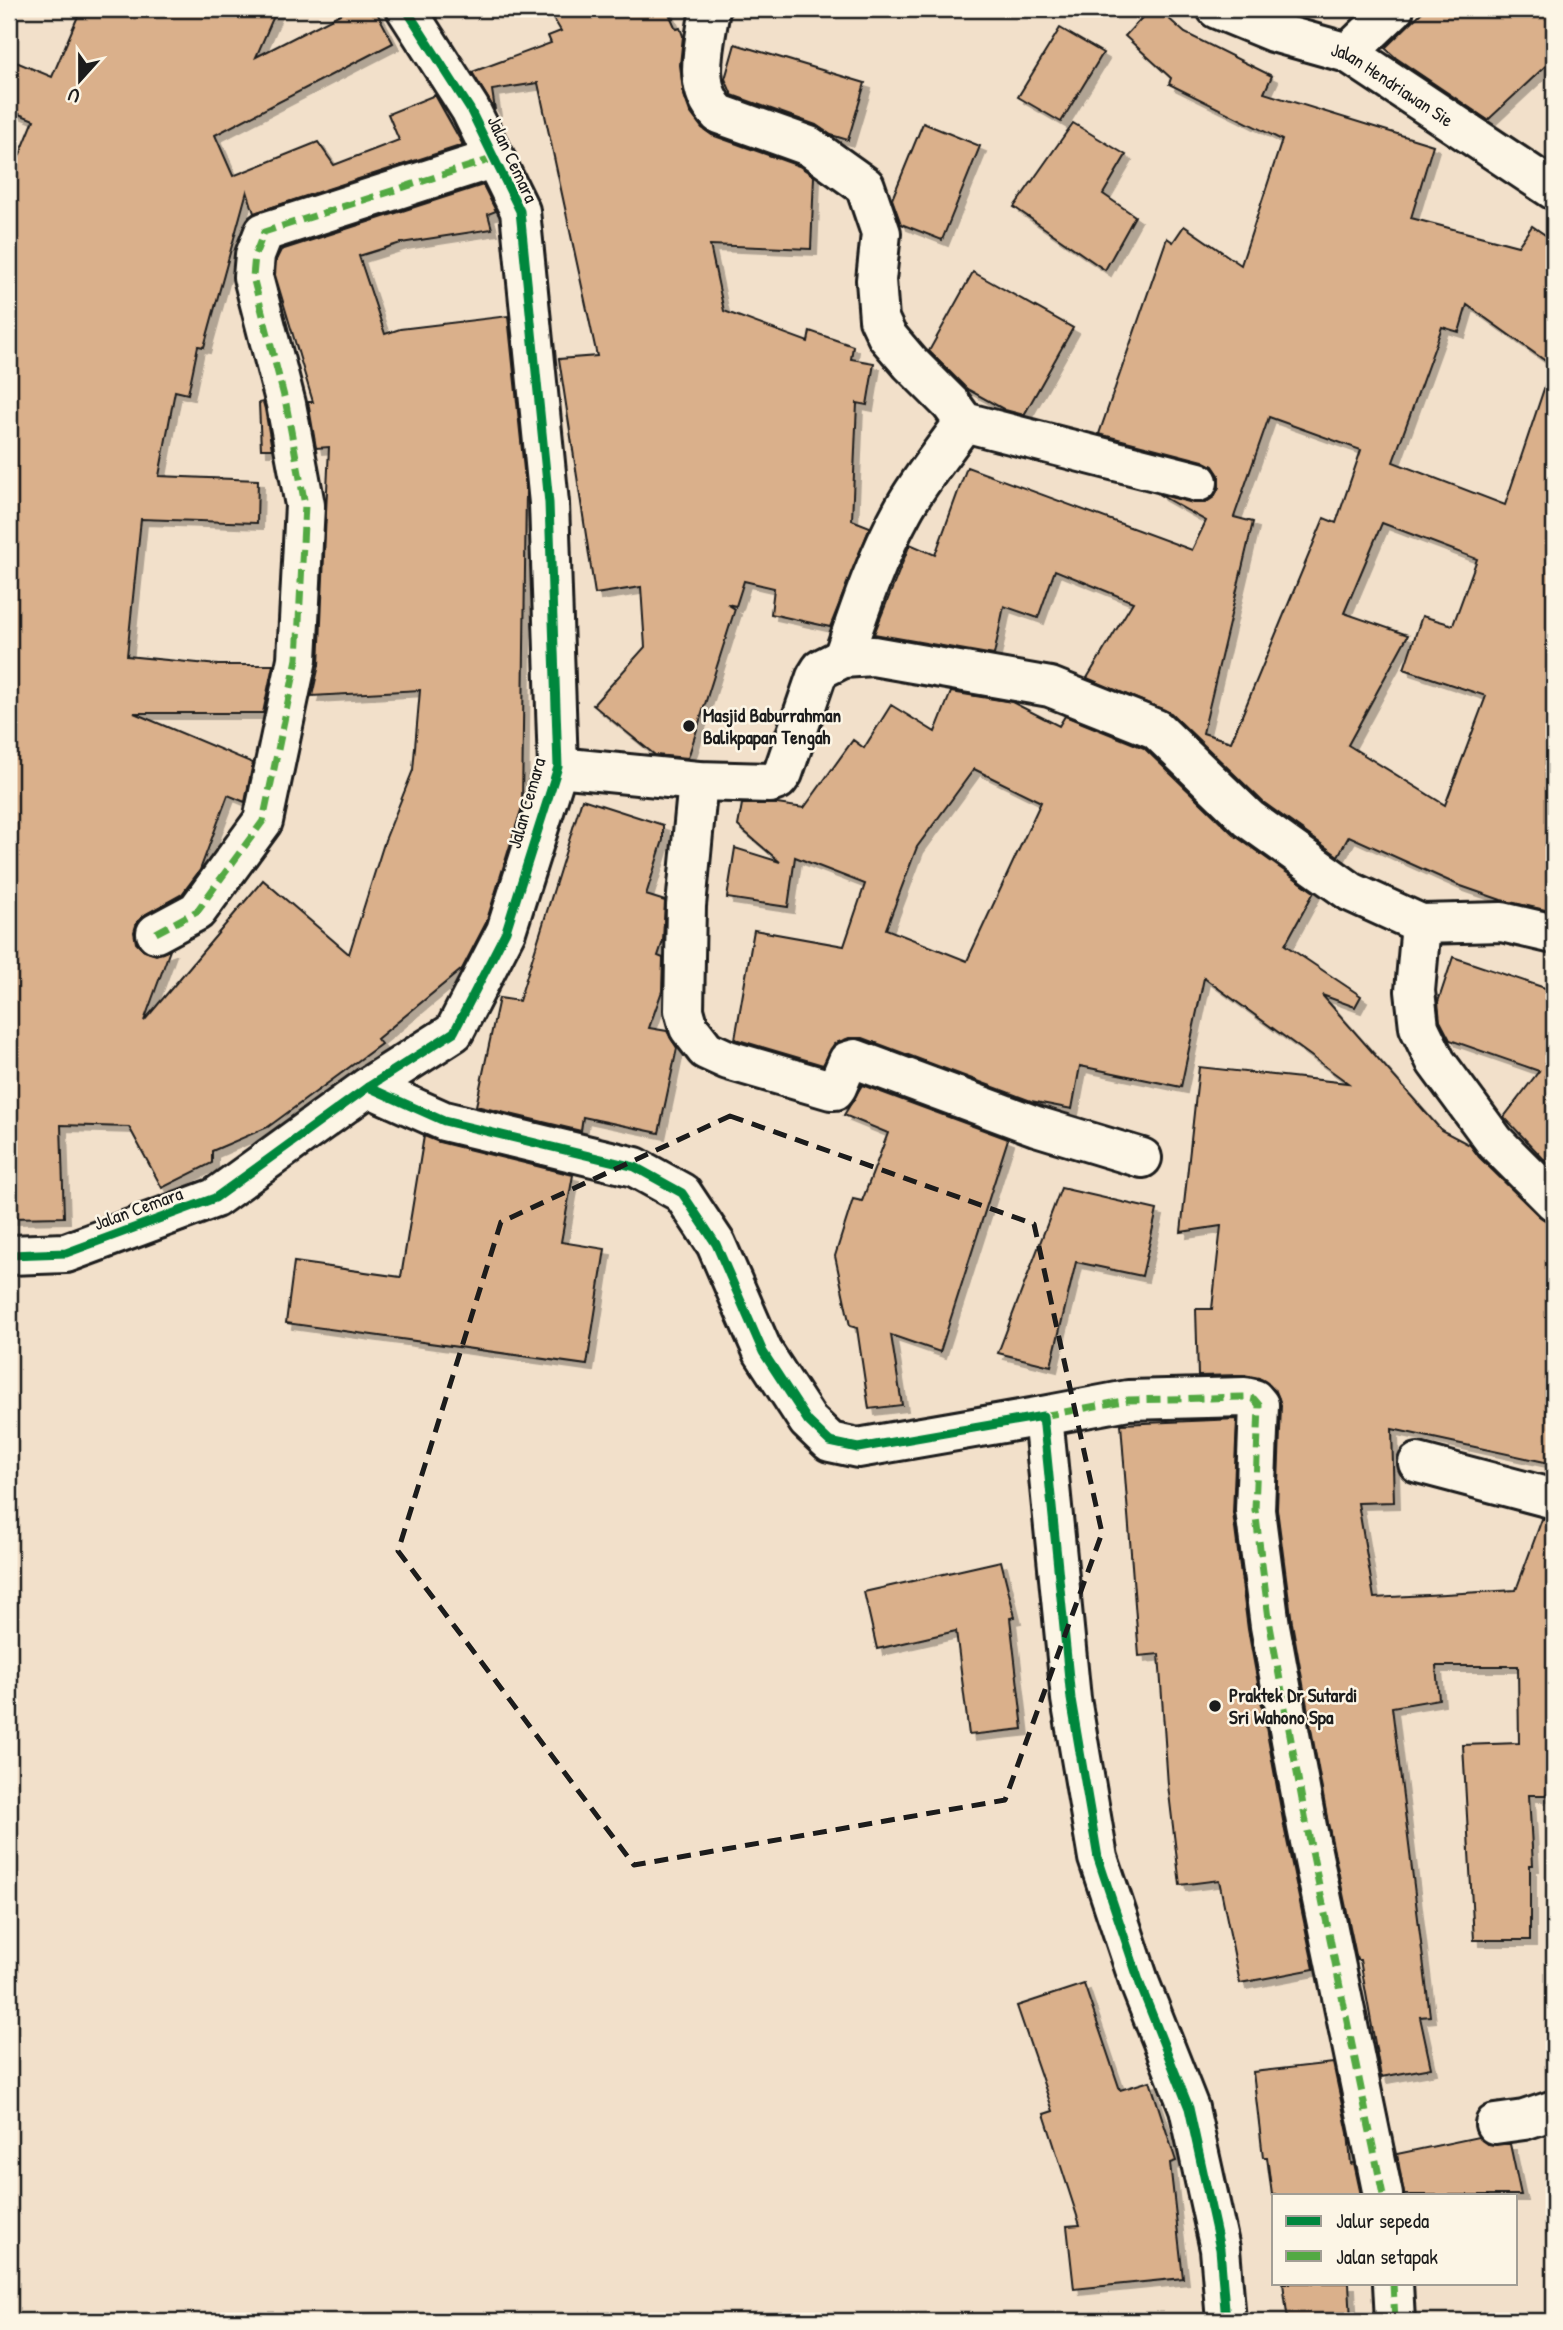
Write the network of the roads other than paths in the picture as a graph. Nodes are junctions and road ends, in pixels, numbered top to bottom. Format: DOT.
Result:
graph roads {
  1 [pos="406,9"];
  2 [pos="710,9"];
  3 [pos="1217,9"];
  4 [pos="1394,9"];
  5 [pos="1349,52"];
  6 [pos="495,158"];
  7 [pos="1554,190"];
  8 [pos="964,422"];
  9 [pos="1198,482"];
  10 [pos="843,659"];
  11 [pos="558,767"];
  12 [pos="698,780"];
  13 [pos="1421,924"];
  14 [pos="156,933"];
  15 [pos="1554,934"];
  16 [pos="368,1087"];
  17 [pos="1142,1158"];
  18 [pos="1554,1201"];
  19 [pos="9,1255"];
  20 [pos="1043,1416"];
  21 [pos="1418,1462"];
  22 [pos="1554,1499"];
  23 [pos="1554,2110"];
  24 [pos="1495,2124"];
  25 [pos="1383,2194"];
  26 [pos="1393,2284"];
  27 [pos="1227,2321"];
  28 [pos="1395,2321"];
  1 -- 6 [label="street, Jalan Cemara"];
  2 -- 8 [label="street"];
  3 -- 5 [label="street, Jalan Hendriawan Sie"];
  4 -- 5 [label="street"];
  5 -- 7 [label="street, Jalan Hendriawan Sie"];
  6 -- 11 [label="street, Jalan Cemara"];
  6 -- 14 [label="street"];
  8 -- 9 [label="street"];
  8 -- 10 [label="street"];
  10 -- 12 [label="street"];
  10 -- 13 [label="street"];
  11 -- 12 [label="street"];
  11 -- 16 [label="street, Jalan Cemara"];
  12 -- 17 [label="street"];
  13 -- 15 [label="street"];
  13 -- 18 [label="street"];
  16 -- 19 [label="street, Jalan Cemara"];
  16 -- 20 [label="street"];
  20 -- 25 [label="street"];
  20 -- 27 [label="street"];
  21 -- 22 [label="street"];
  23 -- 24 [label="street"];
  26 -- 28 [label="street"];
}
